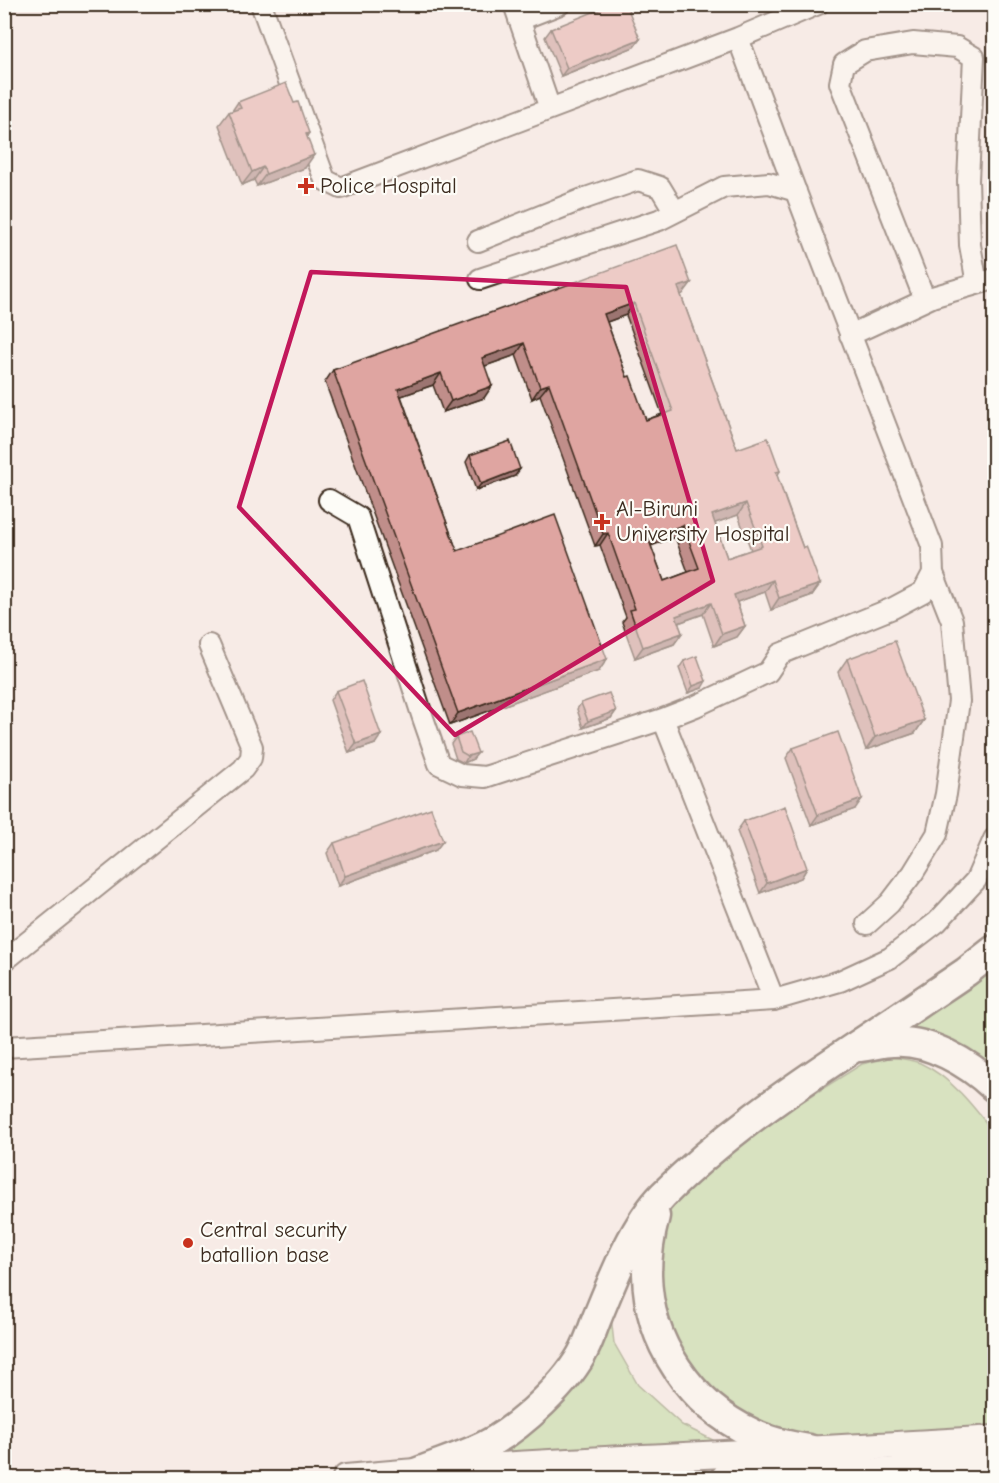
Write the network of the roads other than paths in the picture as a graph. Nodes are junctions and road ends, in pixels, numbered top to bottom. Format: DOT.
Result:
graph roads {
  1 [pos="261,4"];
  2 [pos="560,4"];
  3 [pos="818,4"];
  4 [pos="517,12"];
  5 [pos="738,38"];
  6 [pos="550,109"];
  7 [pos="796,191"];
  8 [pos="675,212"];
  9 [pos="478,241"];
  10 [pos="480,279"];
  11 [pos="986,282"];
  12 [pos="925,300"];
  13 [pos="850,334"];
  14 [pos="329,500"];
  15 [pos="933,573"];
  16 [pos="209,645"];
  17 [pos="663,719"];
  18 [pos="994,839"];
  19 [pos="867,924"];
  20 [pos="994,950"];
  21 [pos="4,961"];
  22 [pos="774,1000"];
  23 [pos="4,1047"];
  24 [pos="852,1049"];
  25 [pos="994,1087"];
  26 [pos="662,1197"];
  27 [pos="994,1439"];
  28 [pos="809,1449"];
  29 [pos="994,1465"];
  30 [pos="879,1466"];
  31 [pos="418,1472"];
  32 [pos="784,1477"];
  33 [pos="346,1479"];
  34 [pos="724,1479"];
  1 -- 6 [label="street"];
  2 -- 4 [label="street"];
  3 -- 5 [label="street"];
  4 -- 6 [label="street"];
  5 -- 6 [label="street"];
  5 -- 7 [label="street"];
  7 -- 8 [label="street"];
  7 -- 13 [label="street"];
  8 -- 9 [label="street"];
  8 -- 10 [label="street"];
  11 -- 12 [label="street"];
  11 -- 12 [label="street"];
  12 -- 13 [label="street"];
  13 -- 15 [label="street"];
  14 -- 17 [label="street"];
  15 -- 17 [label="street"];
  15 -- 19 [label="street"];
  16 -- 21 [label="street"];
  17 -- 22 [label="street"];
  18 -- 22 [label="street"];
  20 -- 24 [label="highway"];
  22 -- 23 [label="street"];
  24 -- 25 [label="highway"];
  24 -- 26 [label="highway"];
  26 -- 28 [label="highway"];
  26 -- 31 [label="highway"];
  27 -- 30 [label="main road"];
  28 -- 30 [label="main road"];
  28 -- 31 [label="main road"];
  29 -- 30 [label="main road"];
  30 -- 32 [label="main road"];
  31 -- 33 [label="main road"];
  32 -- 34 [label="main road"];
}
